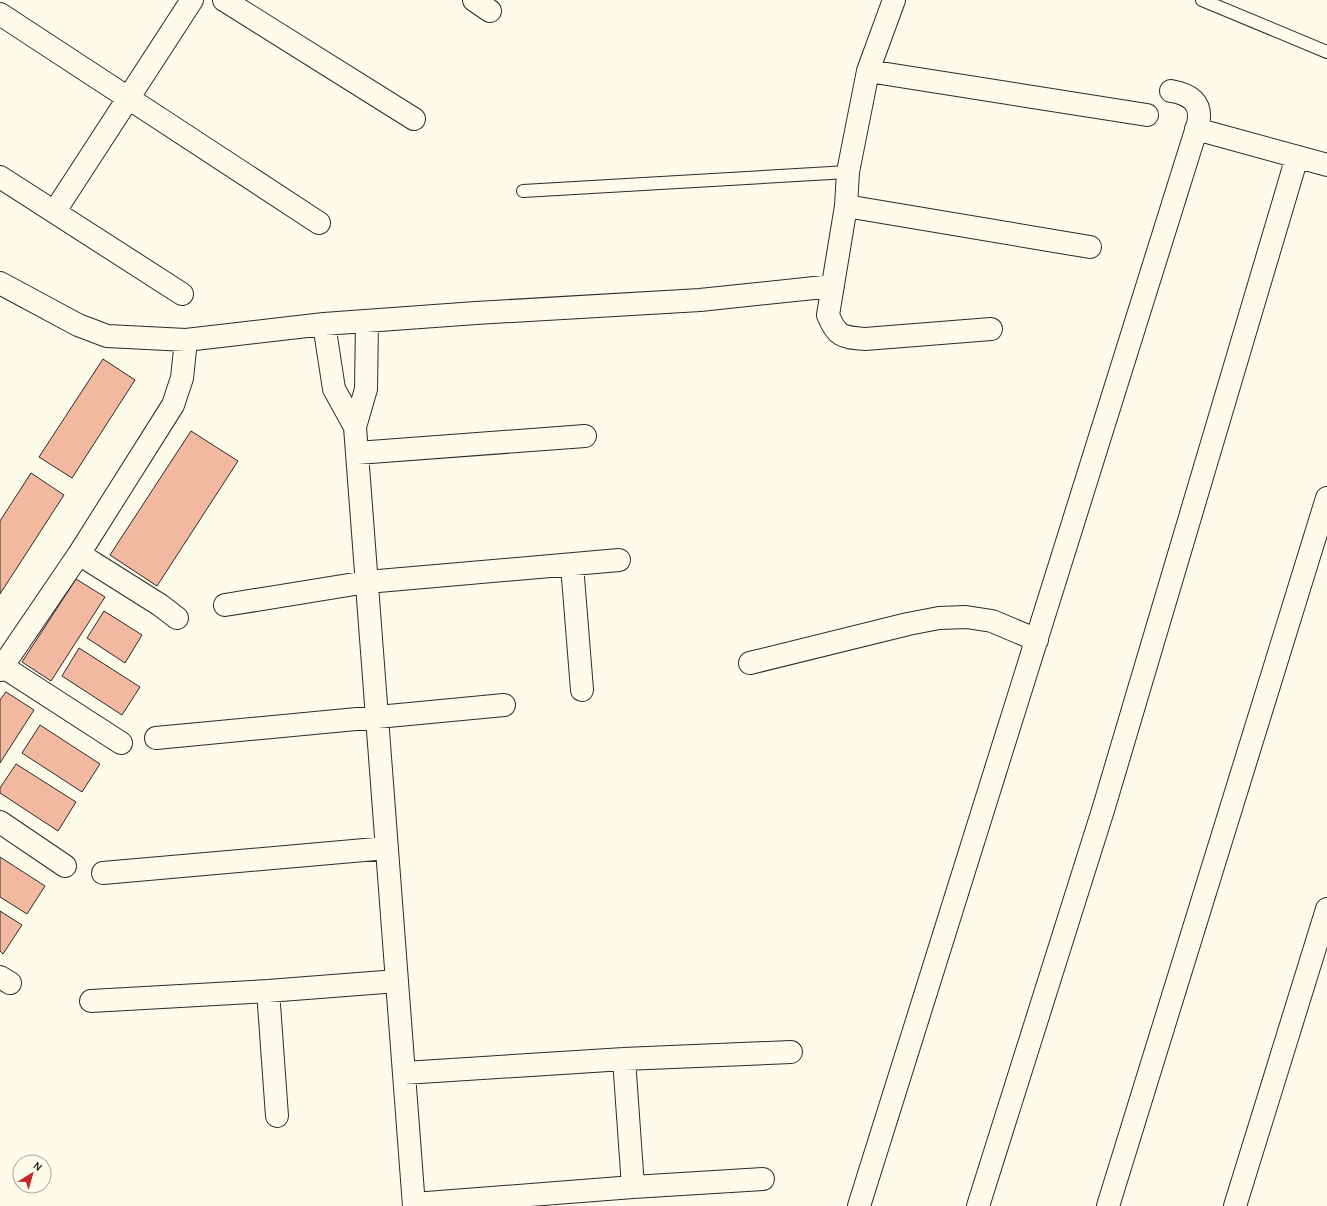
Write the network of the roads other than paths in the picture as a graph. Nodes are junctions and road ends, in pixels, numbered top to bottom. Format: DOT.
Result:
graph roads {
  1 [pos="192,0"];
  2 [pos="224,0"];
  3 [pos="894,0"];
  4 [pos="1202,0"];
  5 [pos="0,14"];
  6 [pos="1327,52"];
  7 [pos="868,71"];
  8 [pos="1171,91"];
  9 [pos="129,99"];
  10 [pos="1147,115"];
  11 [pos="414,119"];
  12 [pos="1196,129"];
  13 [pos="1297,157"];
  14 [pos="1327,165"];
  15 [pos="848,172"];
  16 [pos="0,177"];
  17 [pos="522,191"];
  18 [pos="846,206"];
  19 [pos="55,211"];
  20 [pos="319,222"];
  21 [pos="1090,247"];
  22 [pos="0,283"];
  23 [pos="833,286"];
  24 [pos="182,294"];
  25 [pos="366,321"];
  26 [pos="324,324"];
  27 [pos="991,329"];
  28 [pos="186,340"];
  29 [pos="355,426"];
  30 [pos="585,436"];
  31 [pos="357,453"];
  32 [pos="1327,498"];
  33 [pos="79,554"];
  34 [pos="619,560"];
  35 [pos="572,565"];
  36 [pos="367,582"];
  37 [pos="225,605"];
  38 [pos="177,618"];
  39 [pos="1037,640"];
  40 [pos="750,663"];
  41 [pos="1,668"];
  42 [pos="582,690"];
  43 [pos="504,705"];
  44 [pos="377,718"];
  45 [pos="156,738"];
  46 [pos="121,743"];
  47 [pos="0,822"];
  48 [pos="387,848"];
  49 [pos="65,866"];
  50 [pos="103,873"];
  51 [pos="1327,909"];
  52 [pos="397,981"];
  53 [pos="268,991"];
  54 [pos="91,1001"];
  55 [pos="791,1052"];
  56 [pos="624,1059"];
  57 [pos="404,1073"];
  58 [pos="277,1116"];
  59 [pos="763,1179"];
  60 [pos="632,1186"];
  61 [pos="414,1205"];
  62 [pos="859,1206"];
  63 [pos="978,1206"];
  64 [pos="1108,1206"];
  65 [pos="1235,1206"];
  1 -- 9 [label="street"];
  2 -- 11 [label="street"];
  3 -- 7 [label="street"];
  4 -- 6 [label="lane"];
  5 -- 9 [label="street"];
  7 -- 10 [label="street"];
  7 -- 15 [label="street"];
  8 -- 12 [label="street"];
  9 -- 19 [label="street"];
  9 -- 20 [label="street"];
  12 -- 13 [label="street"];
  12 -- 39 [label="street"];
  13 -- 14 [label="street"];
  13 -- 63 [label="street"];
  15 -- 17 [label="lane"];
  15 -- 18 [label="street"];
  16 -- 19 [label="street"];
  18 -- 21 [label="street"];
  18 -- 23 [label="street"];
  19 -- 24 [label="street"];
  22 -- 28 [label="street"];
  23 -- 25 [label="street"];
  23 -- 27 [label="street"];
  25 -- 26 [label="street"];
  25 -- 29 [label="street"];
  26 -- 28 [label="street"];
  26 -- 29 [label="street"];
  28 -- 33 [label="street"];
  29 -- 31 [label="street"];
  30 -- 31 [label="street"];
  31 -- 36 [label="street"];
  32 -- 64 [label="street"];
  33 -- 38 [label="street"];
  33 -- 41 [label="street"];
  34 -- 35 [label="street"];
  35 -- 36 [label="street"];
  35 -- 42 [label="street"];
  36 -- 37 [label="street"];
  36 -- 44 [label="street"];
  39 -- 40 [label="street"];
  39 -- 62 [label="street"];
  41 -- 46 [label="street"];
  43 -- 44 [label="street"];
  44 -- 45 [label="street"];
  44 -- 48 [label="street"];
  47 -- 49 [label="street"];
  48 -- 50 [label="street"];
  48 -- 52 [label="street"];
  51 -- 65 [label="street"];
  52 -- 53 [label="street"];
  52 -- 57 [label="street"];
  53 -- 54 [label="street"];
  53 -- 58 [label="street"];
  55 -- 56 [label="street"];
  56 -- 57 [label="street"];
  56 -- 60 [label="street"];
  57 -- 61 [label="street"];
  59 -- 60 [label="street"];
  60 -- 61 [label="street"];
}
